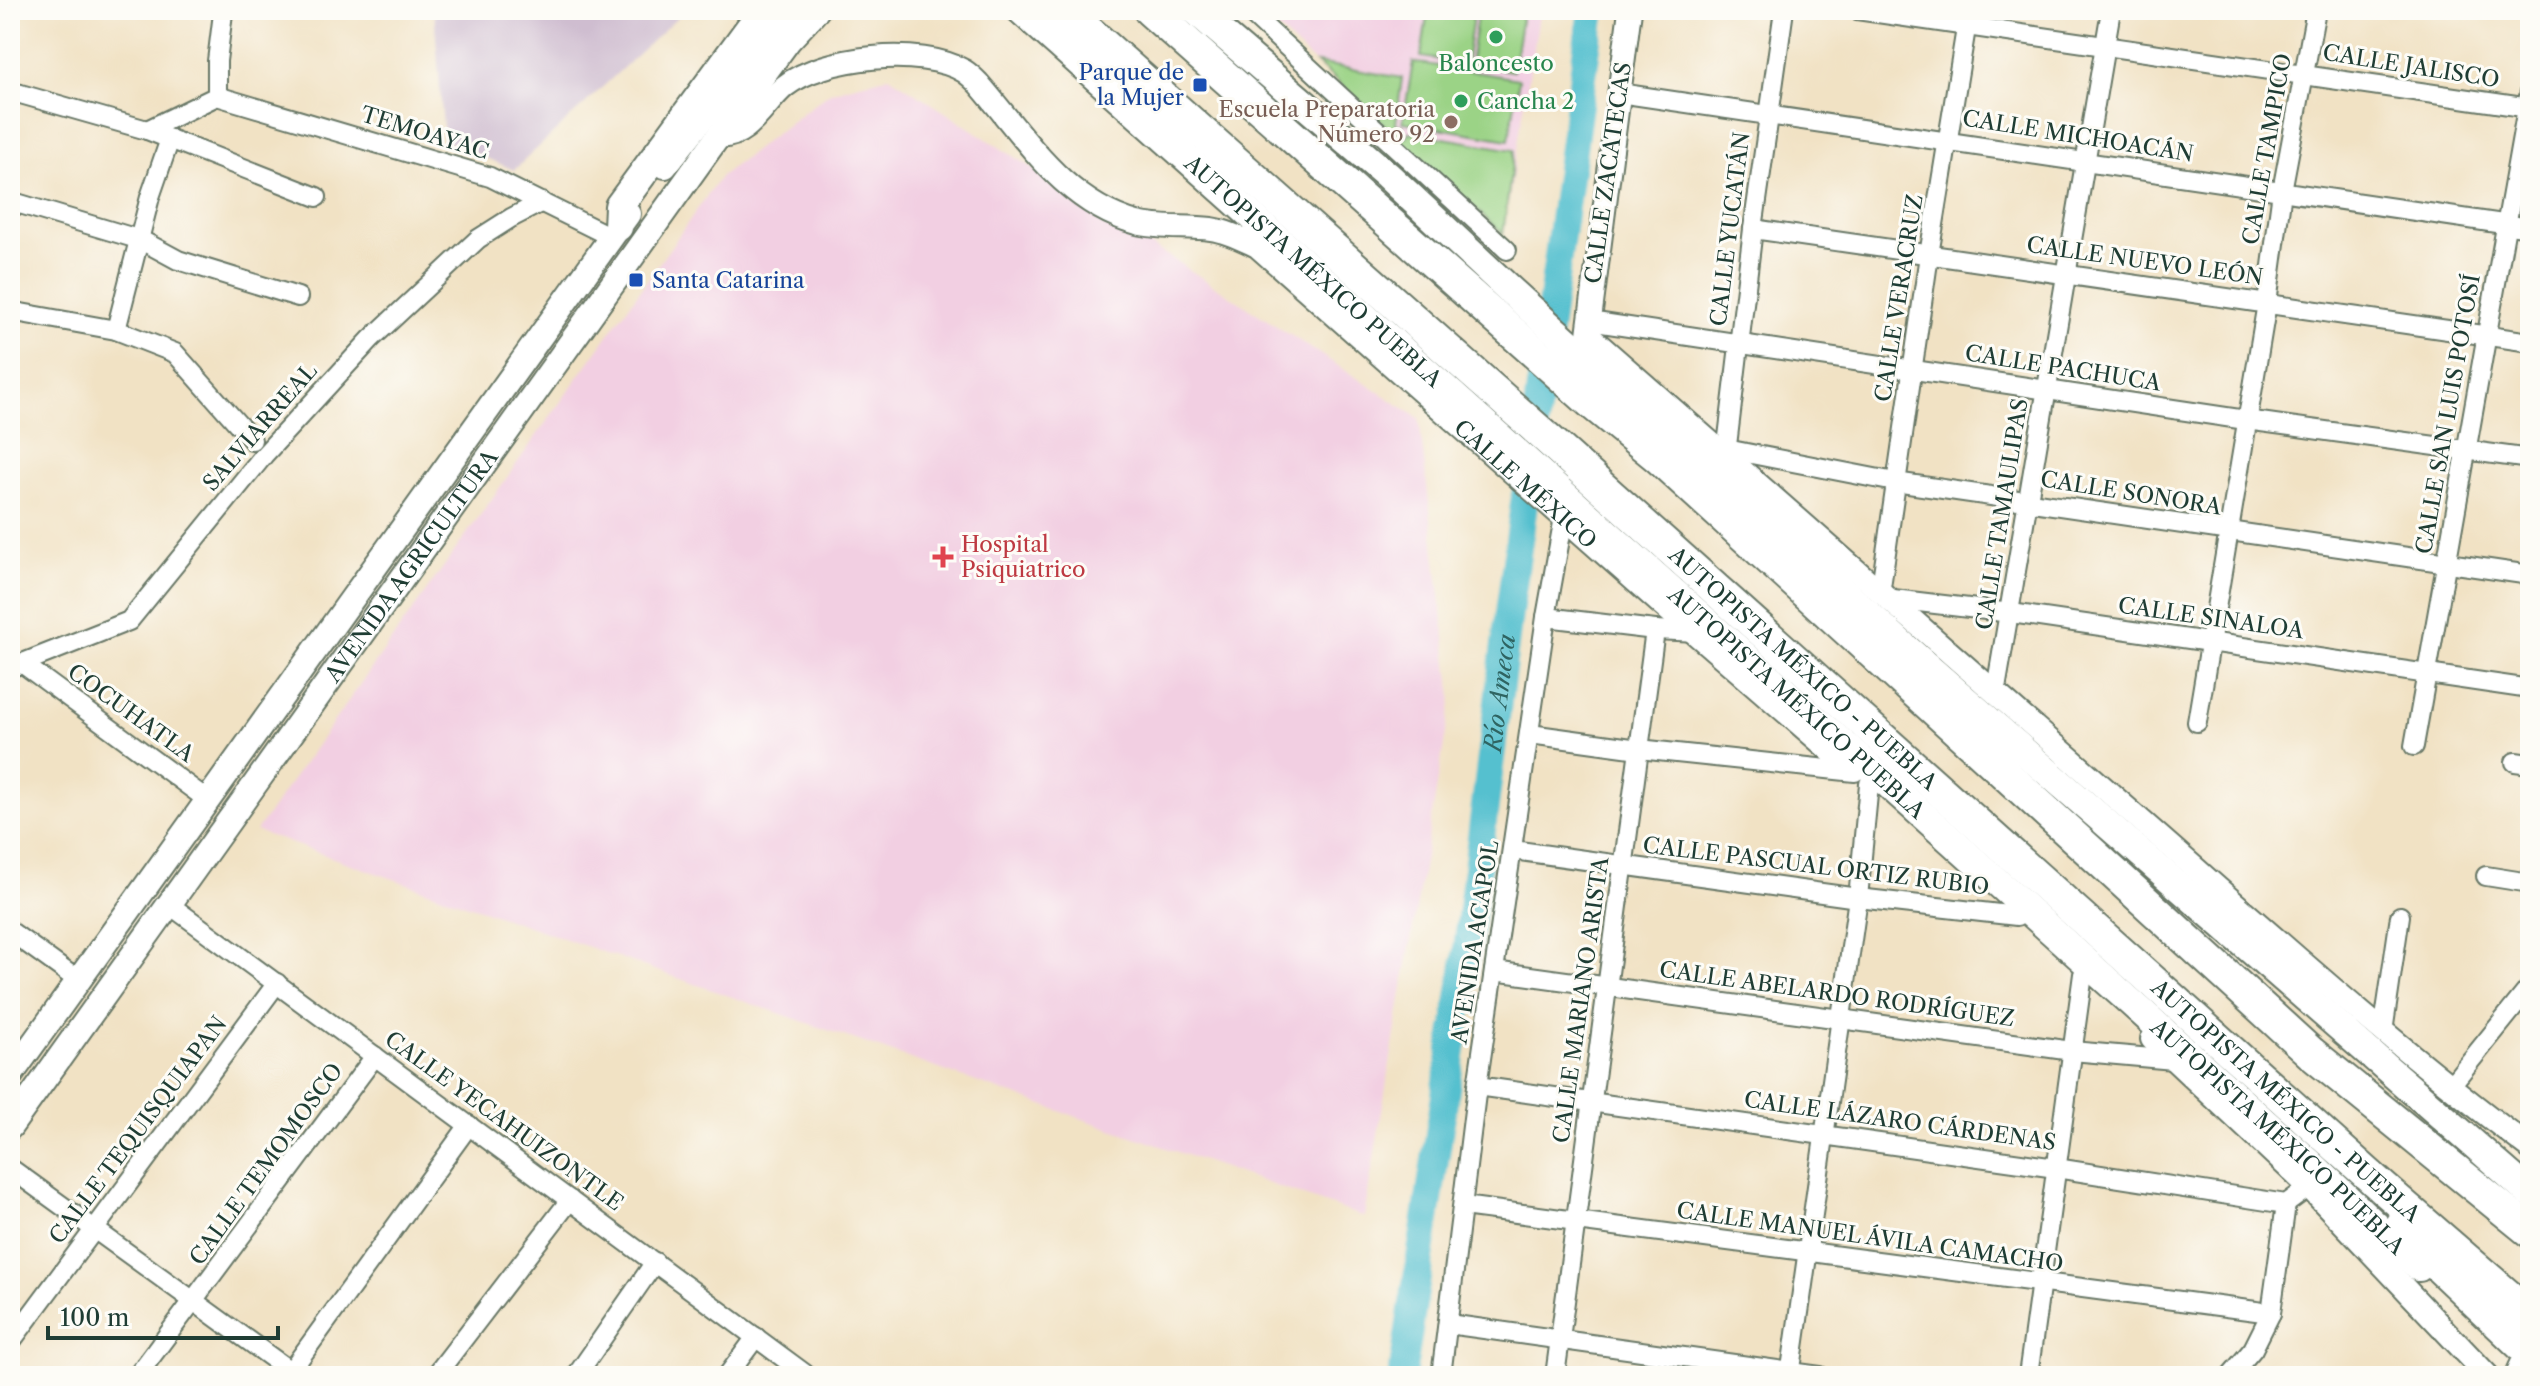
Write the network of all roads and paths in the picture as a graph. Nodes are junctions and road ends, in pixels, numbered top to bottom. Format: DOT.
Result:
graph roads {
  1 [pos="763,10"];
  2 [pos="787,10"];
  3 [pos="817,10"];
  4 [pos="1021,10"];
  5 [pos="1150,10"];
  6 [pos="1195,10"];
  7 [pos="1247,10"];
  8 [pos="1630,10"];
  9 [pos="1784,10"];
  10 [pos="1857,10"];
  11 [pos="2111,10"];
  12 [pos="2316,10"];
  13 [pos="223,13"];
  14 [pos="1968,18"];
  15 [pos="1066,25"];
  16 [pos="2105,46"];
  17 [pos="2303,73"];
  18 [pos="10,91"];
  19 [pos="1619,93"];
  20 [pos="217,96"];
  21 [pos="2529,102"];
  22 [pos="1769,114"];
  23 [pos="147,130"];
  24 [pos="718,136"];
  25 [pos="170,139"];
  26 [pos="1948,141"];
  27 [pos="2085,162"];
  28 [pos="2282,191"];
  29 [pos="317,197"];
  30 [pos="10,201"];
  31 [pos="542,202"];
  32 [pos="2507,224"];
  33 [pos="2530,228"];
  34 [pos="1753,229"];
  35 [pos="614,232"];
  36 [pos="141,240"];
  37 [pos="1507,250"];
  38 [pos="1929,255"];
  39 [pos="2066,275"];
  40 [pos="298,297"];
  41 [pos="2267,303"];
  42 [pos="10,311"];
  43 [pos="1588,328"];
  44 [pos="116,330"];
  45 [pos="2486,335"];
  46 [pos="2530,342"];
  47 [pos="1740,344"];
  48 [pos="1912,370"];
  49 [pos="2047,390"];
  50 [pos="2246,420"];
  51 [pos="252,440"];
  52 [pos="1490,440"];
  53 [pos="2465,450"];
  54 [pos="1726,452"];
  55 [pos="2530,459"];
  56 [pos="1895,482"];
  57 [pos="2028,501"];
  58 [pos="1564,510"];
  59 [pos="2227,531"];
  60 [pos="1615,561"];
  61 [pos="2446,563"];
  62 [pos="2530,575"];
  63 [pos="1882,596"];
  64 [pos="2011,613"];
  65 [pos="1546,617"];
  66 [pos="1655,630"];
  67 [pos="1703,630"];
  68 [pos="1918,643"];
  69 [pos="2208,643"];
  70 [pos="17,666"];
  71 [pos="2426,674"];
  72 [pos="2530,689"];
  73 [pos="1995,695"];
  74 [pos="2197,722"];
  75 [pos="1530,734"];
  76 [pos="2414,746"];
  77 [pos="1639,749"];
  78 [pos="1862,778"];
  79 [pos="209,801"];
  80 [pos="1513,850"];
  81 [pos="1624,865"];
  82 [pos="2486,876"];
  83 [pos="2530,883"];
  84 [pos="1858,898"];
  85 [pos="170,905"];
  86 [pos="2017,916"];
  87 [pos="2400,916"];
  88 [pos="10,931"];
  89 [pos="1494,971"];
  90 [pos="2083,974"];
  91 [pos="79,981"];
  92 [pos="277,983"];
  93 [pos="1607,987"];
  94 [pos="2527,996"];
  95 [pos="1841,1019"];
  96 [pos="2383,1032"];
  97 [pos="2072,1051"];
  98 [pos="375,1056"];
  99 [pos="2174,1060"];
  100 [pos="10,1076"];
  101 [pos="2451,1085"];
  102 [pos="1477,1086"];
  103 [pos="1592,1102"];
  104 [pos="469,1125"];
  105 [pos="10,1127"];
  106 [pos="1824,1135"];
  107 [pos="2520,1137"];
  108 [pos="2530,1148"];
  109 [pos="10,1168"];
  110 [pos="2056,1168"];
  111 [pos="2309,1187"];
  112 [pos="2382,1187"];
  113 [pos="2530,1193"];
  114 [pos="570,1200"];
  115 [pos="2286,1204"];
  116 [pos="1463,1206"];
  117 [pos="1576,1222"];
  118 [pos="95,1229"];
  119 [pos="2530,1231"];
  120 [pos="1807,1253"];
  121 [pos="655,1262"];
  122 [pos="2040,1285"];
  123 [pos="195,1302"];
  124 [pos="2271,1313"];
  125 [pos="2530,1315"];
  126 [pos="1448,1324"];
  127 [pos="756,1337"];
  128 [pos="1560,1340"];
  129 [pos="10,1343"];
  130 [pos="2523,1366"];
  131 [pos="292,1374"];
  132 [pos="1790,1374"];
  133 [pos="137,1376"];
  134 [pos="435,1376"];
  135 [pos="576,1376"];
  136 [pos="727,1376"];
  137 [pos="808,1376"];
  138 [pos="1441,1376"];
  139 [pos="1555,1376"];
  140 [pos="1820,1376"];
  141 [pos="2028,1376"];
  142 [pos="2230,1376"];
  143 [pos="2488,1376"];
  1 -- 35 [label="highway"];
  2 -- 35 [label="main road, AVENIDA AGRICULTURA"];
  3 -- 24 [label="main road, AVENIDA AGRICULTURA"];
  4 -- 15 [label="highway, AUTOPISTA MÉXICO PUEBLA"];
  5 -- 119 [label="highway"];
  6 -- 68 [label="highway"];
  7 -- 37 [label="street"];
  8 -- 19 [label="street, CALLE ZACATECAS"];
  9 -- 22 [label="street, CALLE YUCATÁN"];
  10 -- 14 [label="street, CALLE JALISCO"];
  11 -- 16 [label="street, CALLE TAMAULIPAS"];
  12 -- 17 [label="street, CALLE TAMPICO"];
  13 -- 20 [label="street"];
  14 -- 16 [label="street, CALLE JALISCO"];
  14 -- 26 [label="street, CALLE VERACRUZ"];
  15 -- 52 [label="highway, AUTOPISTA MÉXICO PUEBLA"];
  15 -- 112 [label="highway, AUTOPISTA MÉXICO - PUEBLA"];
  16 -- 17 [label="street, CALLE JALISCO"];
  16 -- 27 [label="street, CALLE TAMAULIPAS"];
  17 -- 21 [label="street, CALLE JALISCO"];
  17 -- 28 [label="street, CALLE TAMPICO"];
  18 -- 23 [label="street"];
  19 -- 22 [label="street, CALLE MICHOACÁN"];
  19 -- 43 [label="street, CALLE ZACATECAS"];
  20 -- 23 [label="street"];
  20 -- 31 [label="street, TEMOAYAC"];
  21 -- 32 [label="street, CALLE SAN LUIS POTOSÍ"];
  22 -- 26 [label="street, CALLE MICHOACÁN"];
  22 -- 34 [label="street, CALLE YUCATÁN"];
  23 -- 25 [label="street"];
  24 -- 52 [label="street, CALLE MÉXICO"];
  24 -- 85 [label="main road, AVENIDA AGRICULTURA"];
  25 -- 29 [label="street"];
  25 -- 36 [label="street"];
  26 -- 27 [label="street, CALLE MICHOACÁN"];
  26 -- 38 [label="street, CALLE VERACRUZ"];
  27 -- 28 [label="street, CALLE MICHOACÁN"];
  27 -- 39 [label="street, CALLE TAMAULIPAS"];
  28 -- 32 [label="street, CALLE MICHOACÁN"];
  28 -- 41 [label="street, CALLE TAMPICO"];
  30 -- 36 [label="street"];
  31 -- 35 [label="street, TEMOAYAC"];
  31 -- 70 [label="street, SALVIARREAL"];
  32 -- 33 [label="street, CALLE MICHOACÁN"];
  32 -- 45 [label="street, CALLE SAN LUIS POTOSÍ"];
  34 -- 38 [label="street, CALLE NUEVO LEÓN"];
  34 -- 47 [label="street, CALLE YUCATÁN"];
  35 -- 79 [label="main road, AVENIDA AGRICULTURA"];
  36 -- 40 [label="street"];
  36 -- 44 [label="street"];
  38 -- 39 [label="street, CALLE NUEVO LEÓN"];
  38 -- 48 [label="street, CALLE VERACRUZ"];
  39 -- 41 [label="street, CALLE NUEVO LEÓN"];
  39 -- 49 [label="street, CALLE TAMAULIPAS"];
  41 -- 45 [label="street, CALLE NUEVO LEÓN"];
  41 -- 50 [label="street, CALLE TAMPICO"];
  42 -- 44 [label="street"];
  43 -- 47 [label="street, CALLE PACHUCA"];
  43 -- 54 [label="street"];
  44 -- 51 [label="street"];
  45 -- 46 [label="street, CALLE NUEVO LEÓN"];
  45 -- 53 [label="street, CALLE SAN LUIS POTOSÍ"];
  47 -- 48 [label="street, CALLE PACHUCA"];
  47 -- 54 [label="street, CALLE YUCATÁN"];
  48 -- 49 [label="street, CALLE PACHUCA"];
  48 -- 56 [label="street, CALLE VERACRUZ"];
  49 -- 50 [label="street, CALLE PACHUCA"];
  49 -- 57 [label="street, CALLE TAMAULIPAS"];
  50 -- 53 [label="street, CALLE PACHUCA"];
  50 -- 59 [label="street, CALLE TAMPICO"];
  52 -- 58 [label="highway, AUTOPISTA MÉXICO PUEBLA"];
  53 -- 55 [label="street, CALLE PACHUCA"];
  53 -- 61 [label="street, CALLE SAN LUIS POTOSÍ"];
  54 -- 56 [label="street, CALLE SONORA"];
  54 -- 63 [label="street"];
  56 -- 57 [label="street, CALLE SONORA"];
  56 -- 63 [label="street, CALLE VERACRUZ"];
  57 -- 59 [label="street, CALLE SONORA"];
  57 -- 64 [label="street, CALLE TAMAULIPAS"];
  58 -- 60 [label="street, CALLE MÉXICO"];
  58 -- 65 [label="street, AVENIDA ACAPOL"];
  58 -- 67 [label="highway, AUTOPISTA MÉXICO PUEBLA"];
  59 -- 61 [label="street, CALLE SONORA"];
  59 -- 69 [label="street, CALLE TAMPICO"];
  60 -- 67 [label="street, AUTOPISTA MÉXICO PUEBLA"];
  61 -- 62 [label="street, CALLE SONORA"];
  61 -- 71 [label="street, CALLE SAN LUIS POTOSÍ"];
  63 -- 64 [label="street, CALLE SINALOA"];
  63 -- 68 [label="street"];
  64 -- 69 [label="street, CALLE SINALOA"];
  64 -- 73 [label="street, CALLE TAMAULIPAS"];
  65 -- 66 [label="street"];
  65 -- 75 [label="street, AVENIDA ACAPOL"];
  66 -- 67 [label="street"];
  66 -- 77 [label="street, CALLE MARIANO ARISTA"];
  67 -- 78 [label="street, AUTOPISTA MÉXICO PUEBLA"];
  67 -- 130 [label="highway, AUTOPISTA MÉXICO PUEBLA"];
  68 -- 73 [label="street"];
  68 -- 113 [label="highway"];
  69 -- 71 [label="street, CALLE SINALOA"];
  69 -- 74 [label="street, CALLE TAMPICO"];
  70 -- 79 [label="street, COCUHATLA"];
  71 -- 72 [label="street, CALLE SINALOA"];
  71 -- 76 [label="street, CALLE SAN LUIS POTOSÍ"];
  73 -- 96 [label="street"];
  75 -- 77 [label="street"];
  75 -- 80 [label="street, AVENIDA ACAPOL"];
  77 -- 78 [label="street"];
  77 -- 81 [label="street, CALLE MARIANO ARISTA"];
  78 -- 84 [label="street"];
  78 -- 86 [label="street, AUTOPISTA MÉXICO PUEBLA"];
  79 -- 91 [label="main road, AVENIDA AGRICULTURA"];
  80 -- 81 [label="street, CALLE PASCUAL ORTIZ RUBIO"];
  80 -- 89 [label="street, AVENIDA ACAPOL"];
  81 -- 84 [label="street, CALLE PASCUAL ORTIZ RUBIO"];
  81 -- 93 [label="street, CALLE MARIANO ARISTA"];
  82 -- 83 [label="street"];
  84 -- 86 [label="street, CALLE PASCUAL ORTIZ RUBIO"];
  84 -- 95 [label="street"];
  85 -- 92 [label="street, CALLE YECAHUIZONTLE"];
  85 -- 105 [label="main road, AVENIDA AGRICULTURA"];
  86 -- 90 [label="street, AUTOPISTA MÉXICO PUEBLA"];
  87 -- 96 [label="street"];
  88 -- 91 [label="street"];
  89 -- 93 [label="street, CALLE ABELARDO RODRÍGUEZ"];
  89 -- 102 [label="street, AVENIDA ACAPOL"];
  90 -- 97 [label="street"];
  90 -- 99 [label="street, AUTOPISTA MÉXICO PUEBLA"];
  91 -- 100 [label="main road, AVENIDA AGRICULTURA"];
  92 -- 98 [label="street, CALLE YECAHUIZONTLE"];
  92 -- 118 [label="street, CALLE TEQUISQUIAPAN"];
  93 -- 95 [label="street, CALLE ABELARDO RODRÍGUEZ"];
  93 -- 103 [label="street, CALLE MARIANO ARISTA"];
  94 -- 101 [label="street"];
  95 -- 97 [label="street, CALLE ABELARDO RODRÍGUEZ"];
  95 -- 106 [label="street"];
  96 -- 101 [label="street"];
  97 -- 99 [label="street, CALLE ABELARDO RODRÍGUEZ"];
  97 -- 110 [label="street"];
  98 -- 104 [label="street, CALLE YECAHUIZONTLE"];
  98 -- 123 [label="street, CALLE TEMOMOSCO"];
  99 -- 111 [label="street, AUTOPISTA MÉXICO PUEBLA"];
  101 -- 107 [label="street"];
  102 -- 103 [label="street, CALLE LÁZARO CÁRDENAS"];
  102 -- 116 [label="street, AVENIDA ACAPOL"];
  103 -- 106 [label="street, CALLE LÁZARO CÁRDENAS"];
  103 -- 117 [label="street, CALLE MARIANO ARISTA"];
  104 -- 114 [label="street, CALLE YECAHUIZONTLE"];
  104 -- 131 [label="street"];
  106 -- 110 [label="street, CALLE LÁZARO CÁRDENAS"];
  106 -- 120 [label="street"];
  107 -- 108 [label="street"];
  109 -- 118 [label="street"];
  110 -- 115 [label="street, CALLE LÁZARO CÁRDENAS"];
  110 -- 122 [label="street"];
  111 -- 115 [label="street"];
  111 -- 143 [label="street, AUTOPISTA MÉXICO PUEBLA"];
  112 -- 125 [label="highway, AUTOPISTA MÉXICO - PUEBLA"];
  112 -- 130 [label="highway"];
  114 -- 121 [label="street, CALLE YECAHUIZONTLE"];
  114 -- 134 [label="street"];
  115 -- 124 [label="street"];
  116 -- 117 [label="street, CALLE MANUEL ÁVILA CAMACHO"];
  116 -- 126 [label="street, AVENIDA ACAPOL"];
  117 -- 120 [label="street, CALLE MANUEL ÁVILA CAMACHO"];
  117 -- 128 [label="street, CALLE MARIANO ARISTA"];
  118 -- 123 [label="street"];
  118 -- 129 [label="street, CALLE TEQUISQUIAPAN"];
  120 -- 122 [label="street, CALLE MANUEL ÁVILA CAMACHO"];
  120 -- 132 [label="street"];
  121 -- 127 [label="street, CALLE YECAHUIZONTLE"];
  121 -- 135 [label="street"];
  122 -- 124 [label="street, CALLE MANUEL ÁVILA CAMACHO"];
  122 -- 141 [label="street"];
  123 -- 131 [label="street"];
  123 -- 133 [label="street, CALLE TEMOMOSCO"];
  124 -- 142 [label="street"];
  126 -- 128 [label="street"];
  126 -- 138 [label="street, AVENIDA ACAPOL"];
  127 -- 136 [label="street"];
  127 -- 137 [label="street, CALLE YECAHUIZONTLE"];
  128 -- 132 [label="street"];
  128 -- 139 [label="street, CALLE MARIANO ARISTA"];
  132 -- 140 [label="street"];
}
